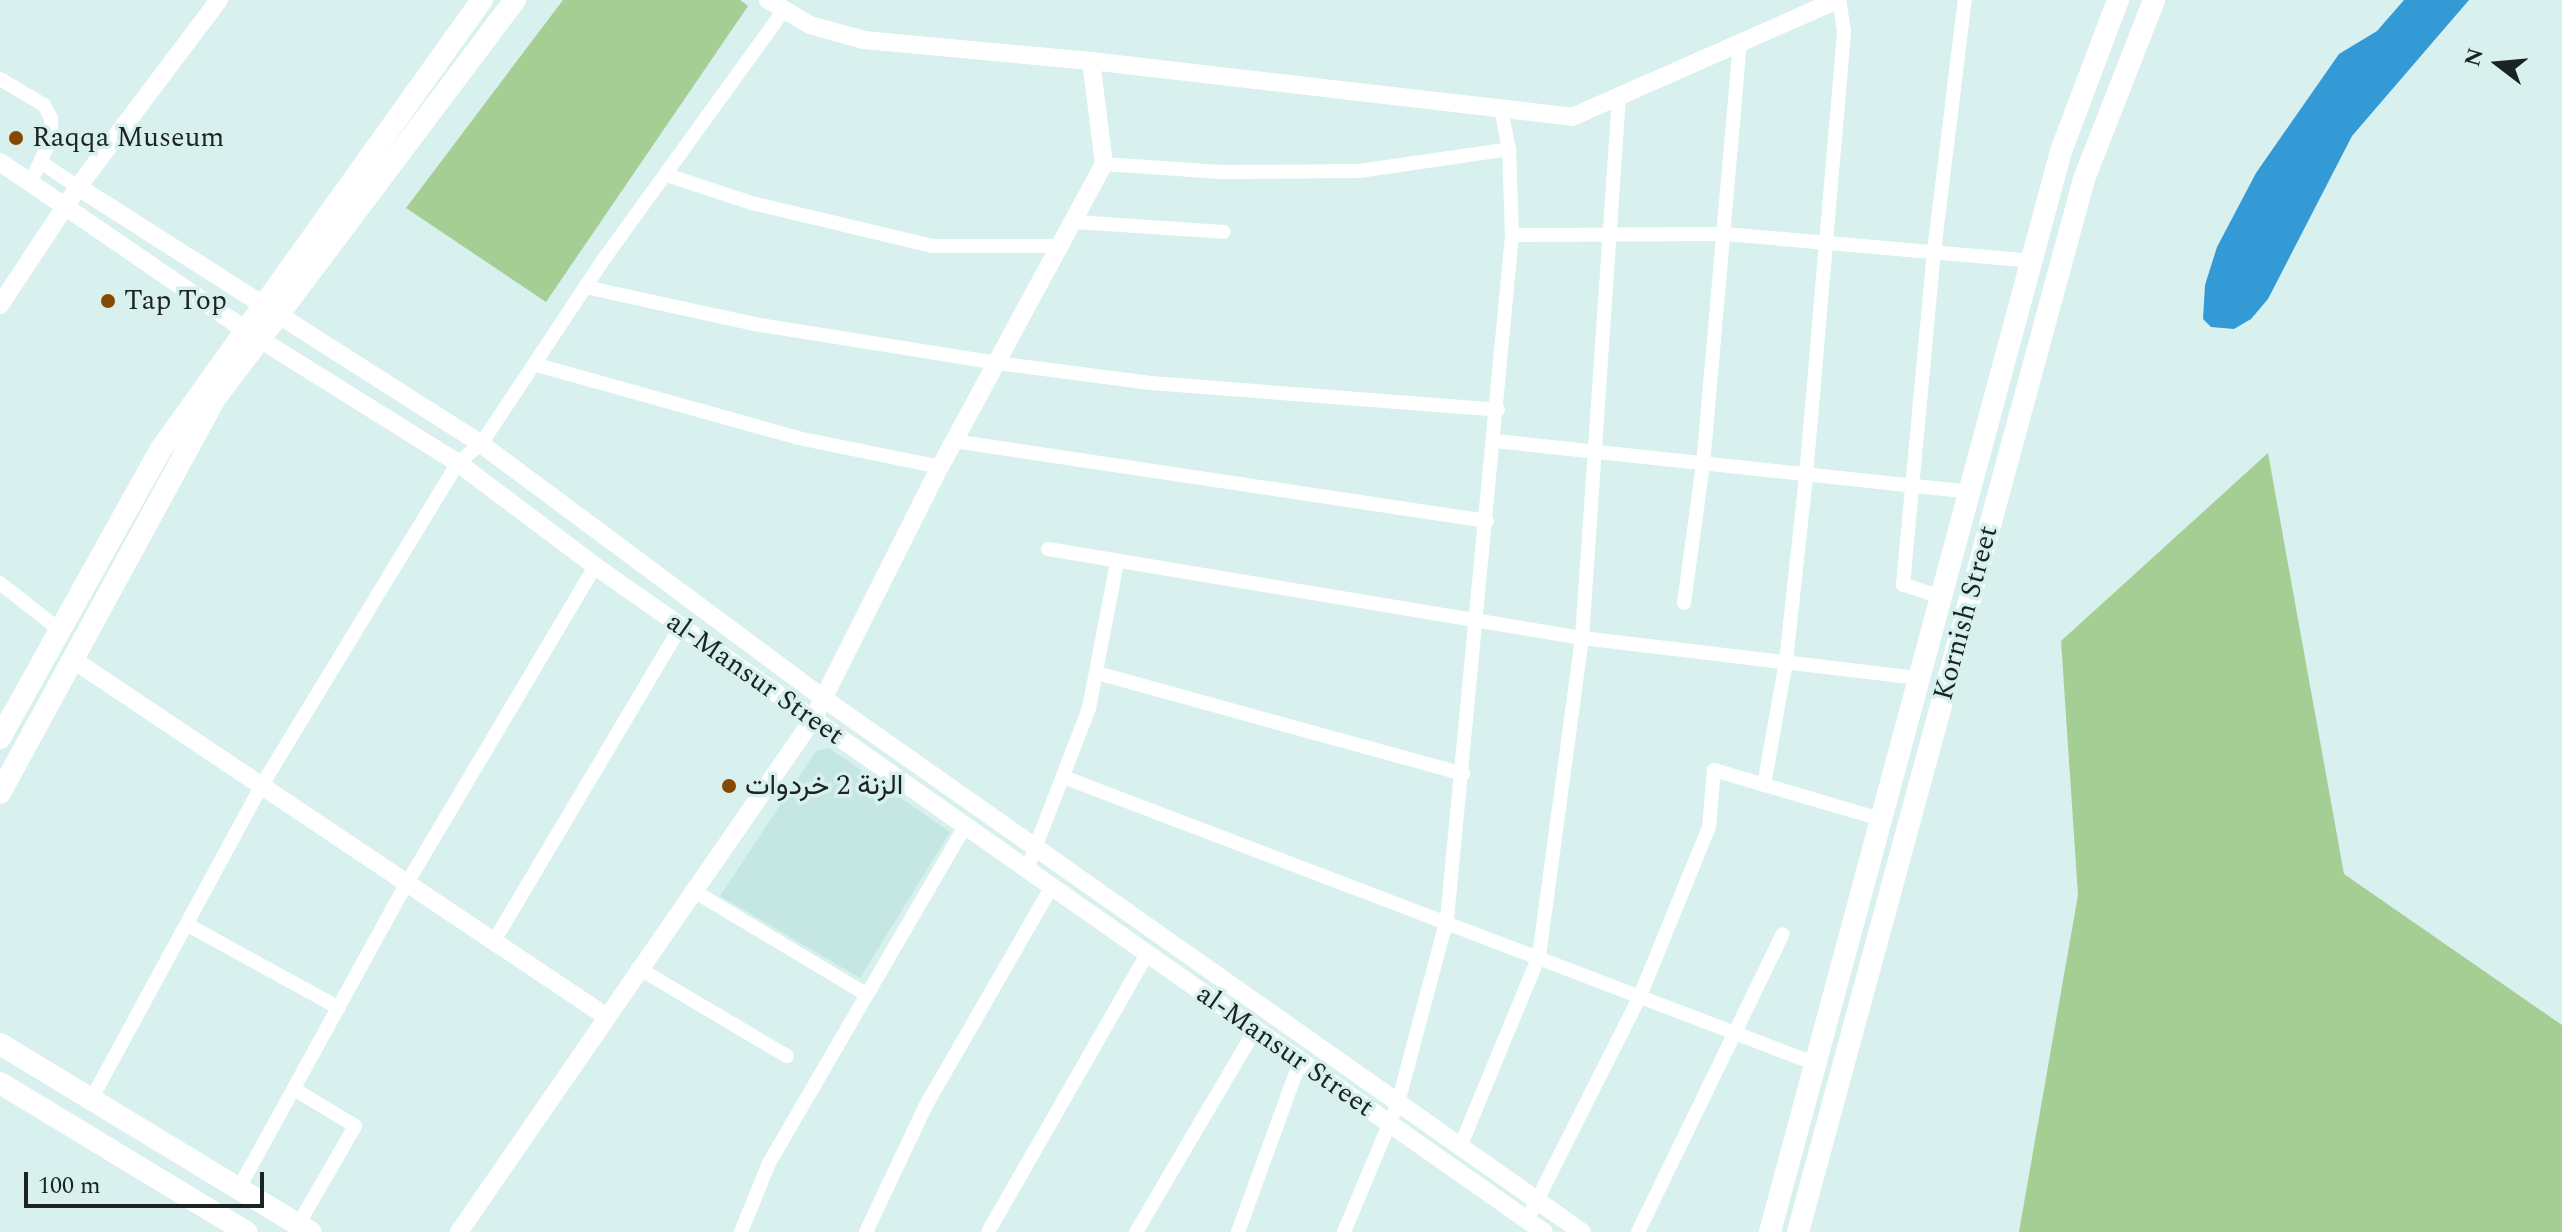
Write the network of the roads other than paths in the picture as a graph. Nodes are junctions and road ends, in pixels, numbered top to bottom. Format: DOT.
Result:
graph roads {
  1 [pos="219,0"];
  2 [pos="482,0"];
  3 [pos="515,0"];
  4 [pos="1838,0"];
  5 [pos="1965,0"];
  6 [pos="2118,0"];
  7 [pos="2154,0"];
  8 [pos="776,5"];
  9 [pos="1740,43"];
  10 [pos="1091,61"];
  11 [pos="0,79"];
  12 [pos="1619,96"];
  13 [pos="1501,109"];
  14 [pos="1509,149"];
  15 [pos="0,162"];
  16 [pos="42,163"];
  17 [pos="1104,164"];
  18 [pos="667,175"];
  19 [pos="31,181"];
  20 [pos="78,187"];
  21 [pos="67,205"];
  22 [pos="1075,222"];
  23 [pos="1224,232"];
  24 [pos="1610,234"];
  25 [pos="1725,234"];
  26 [pos="1512,235"];
  27 [pos="1826,239"];
  28 [pos="1061,246"];
  29 [pos="1934,251"];
  30 [pos="2031,261"];
  31 [pos="585,287"];
  32 [pos="0,305"];
  33 [pos="269,310"];
  34 [pos="252,334"];
  35 [pos="997,363"];
  36 [pos="537,365"];
  37 [pos="1498,410"];
  38 [pos="954,441"];
  39 [pos="1495,441"];
  40 [pos="481,444"];
  41 [pos="1595,455"];
  42 [pos="458,463"];
  43 [pos="1703,465"];
  44 [pos="940,467"];
  45 [pos="1806,476"];
  46 [pos="1911,486"];
  47 [pos="1969,492"];
  48 [pos="1487,521"];
  49 [pos="1048,549"];
  50 [pos="1117,563"];
  51 [pos="595,566"];
  52 [pos="0,583"];
  53 [pos="1941,597"];
  54 [pos="1684,603"];
  55 [pos="1478,620"];
  56 [pos="681,626"];
  57 [pos="61,631"];
  58 [pos="1582,638"];
  59 [pos="72,659"];
  60 [pos="1786,661"];
  61 [pos="1097,673"];
  62 [pos="1919,678"];
  63 [pos="823,698"];
  64 [pos="813,719"];
  65 [pos="1,734"];
  66 [pos="1463,774"];
  67 [pos="1066,778"];
  68 [pos="262,785"];
  69 [pos="1764,785"];
  70 [pos="0,793"];
  71 [pos="1881,819"];
  72 [pos="965,826"];
  73 [pos="1038,844"];
  74 [pos="1027,869"];
  75 [pos="407,883"];
  76 [pos="1052,886"];
  77 [pos="692,890"];
  78 [pos="1447,919"];
  79 [pos="188,925"];
  80 [pos="1783,934"];
  81 [pos="494,941"];
  82 [pos="1147,954"];
  83 [pos="1539,956"];
  84 [pos="638,968"];
  85 [pos="864,993"];
  86 [pos="1640,996"];
  87 [pos="339,1008"];
  88 [pos="604,1015"];
  89 [pos="1255,1030"];
  90 [pos="1735,1033"];
  91 [pos="8,1048"];
  92 [pos="787,1056"];
  93 [pos="1300,1062"];
  94 [pos="1816,1064"];
  95 [pos="294,1089"];
  96 [pos="1,1090"];
  97 [pos="92,1098"];
  98 [pos="1398,1103"];
  99 [pos="1387,1123"];
  100 [pos="1460,1147"];
  101 [pos="239,1188"];
  102 [pos="1538,1202"];
  103 [pos="1527,1220"];
  104 [pos="304,1228"];
  105 [pos="246,1232"];
  106 [pos="459,1232"];
  107 [pos="741,1232"];
  108 [pos="866,1232"];
  109 [pos="988,1232"];
  110 [pos="1136,1232"];
  111 [pos="1238,1232"];
  112 [pos="1344,1232"];
  113 [pos="1544,1232"];
  114 [pos="1582,1232"];
  115 [pos="1638,1232"];
  116 [pos="1770,1232"];
  117 [pos="1798,1232"];
  1 -- 20 [label="main road"];
  2 -- 33 [label="main road"];
  3 -- 33 [label="main road"];
  4 -- 9 [label="main road"];
  4 -- 27 [label="street"];
  5 -- 29 [label="street"];
  6 -- 30 [label="main road, Kornish Street"];
  7 -- 117 [label="main road, Kornish Street"];
  8 -- 10 [label="main road"];
  8 -- 18 [label="street"];
  9 -- 12 [label="main road"];
  9 -- 25 [label="street"];
  10 -- 13 [label="main road"];
  10 -- 17 [label="main road"];
  11 -- 16 [label="street"];
  12 -- 13 [label="main road"];
  12 -- 24 [label="street"];
  13 -- 14 [label="street"];
  14 -- 17 [label="street"];
  14 -- 26 [label="street"];
  15 -- 19 [label="main road, al-Mansur Street"];
  16 -- 19 [label="street"];
  16 -- 20 [label="street, al-Mansur Street"];
  17 -- 22 [label="main road"];
  18 -- 28 [label="street"];
  18 -- 31 [label="street"];
  19 -- 21 [label="main road, al-Mansur Street"];
  20 -- 21 [label="main road"];
  20 -- 33 [label="main road, al-Mansur Street"];
  21 -- 32 [label="main road"];
  21 -- 34 [label="main road, al-Mansur Street"];
  22 -- 23 [label="street"];
  22 -- 28 [label="main road"];
  24 -- 25 [label="street"];
  24 -- 26 [label="street"];
  24 -- 41 [label="street"];
  25 -- 27 [label="street"];
  25 -- 43 [label="street"];
  26 -- 37 [label="street"];
  27 -- 29 [label="street"];
  27 -- 45 [label="street"];
  28 -- 35 [label="main road"];
  29 -- 30 [label="street"];
  29 -- 46 [label="street"];
  30 -- 47 [label="main road, Kornish Street"];
  31 -- 35 [label="street"];
  31 -- 36 [label="street"];
  33 -- 34 [label="main road"];
  33 -- 40 [label="main road, al-Mansur Street"];
  34 -- 42 [label="main road, al-Mansur Street"];
  34 -- 57 [label="main road"];
  34 -- 59 [label="main road"];
  35 -- 37 [label="street"];
  35 -- 38 [label="main road"];
  36 -- 40 [label="street"];
  36 -- 44 [label="street"];
  37 -- 39 [label="street"];
  38 -- 44 [label="main road"];
  38 -- 48 [label="street"];
  39 -- 41 [label="street"];
  39 -- 48 [label="street"];
  40 -- 42 [label="street"];
  40 -- 63 [label="main road, al-Mansur Street"];
  41 -- 43 [label="street"];
  41 -- 58 [label="street"];
  42 -- 51 [label="main road, al-Mansur Street"];
  42 -- 68 [label="street"];
  43 -- 45 [label="street"];
  43 -- 54 [label="street"];
  44 -- 63 [label="main road"];
  45 -- 46 [label="street"];
  45 -- 60 [label="street"];
  46 -- 47 [label="street"];
  46 -- 53 [label="street"];
  47 -- 53 [label="main road, Kornish Street"];
  48 -- 55 [label="street"];
  49 -- 50 [label="street"];
  50 -- 55 [label="street"];
  50 -- 61 [label="street"];
  51 -- 56 [label="main road, al-Mansur Street"];
  51 -- 75 [label="street"];
  52 -- 57 [label="street"];
  53 -- 62 [label="main road, Kornish Street"];
  55 -- 58 [label="street"];
  55 -- 66 [label="street"];
  56 -- 64 [label="main road, al-Mansur Street"];
  56 -- 81 [label="street"];
  57 -- 65 [label="main road"];
  58 -- 60 [label="street"];
  58 -- 83 [label="street"];
  59 -- 68 [label="main road"];
  59 -- 70 [label="main road"];
  60 -- 62 [label="street"];
  60 -- 69 [label="street"];
  61 -- 66 [label="street"];
  61 -- 67 [label="street"];
  62 -- 71 [label="main road, Kornish Street"];
  63 -- 64 [label="main road"];
  63 -- 73 [label="main road, al-Mansur Street"];
  64 -- 72 [label="main road, al-Mansur Street"];
  64 -- 77 [label="main road"];
  66 -- 78 [label="street"];
  67 -- 73 [label="street"];
  67 -- 78 [label="street"];
  68 -- 75 [label="main road"];
  68 -- 79 [label="street"];
  69 -- 71 [label="street"];
  69 -- 86 [label="street"];
  71 -- 94 [label="main road, Kornish Street"];
  72 -- 74 [label="main road, al-Mansur Street"];
  72 -- 85 [label="street"];
  73 -- 74 [label="street"];
  73 -- 98 [label="main road, al-Mansur Street"];
  74 -- 76 [label="main road, al-Mansur Street"];
  75 -- 81 [label="main road"];
  75 -- 87 [label="street"];
  76 -- 82 [label="main road, al-Mansur Street"];
  76 -- 108 [label="street"];
  77 -- 84 [label="main road"];
  77 -- 85 [label="street"];
  78 -- 83 [label="street"];
  78 -- 98 [label="street"];
  79 -- 87 [label="street"];
  79 -- 97 [label="street"];
  80 -- 90 [label="street"];
  81 -- 88 [label="main road"];
  82 -- 89 [label="main road, al-Mansur Street"];
  82 -- 109 [label="street"];
  83 -- 86 [label="street"];
  83 -- 100 [label="street"];
  84 -- 88 [label="main road"];
  84 -- 92 [label="street"];
  85 -- 107 [label="street"];
  86 -- 90 [label="street"];
  86 -- 102 [label="street"];
  87 -- 95 [label="street"];
  88 -- 106 [label="main road"];
  89 -- 93 [label="main road, al-Mansur Street"];
  89 -- 110 [label="street"];
  90 -- 94 [label="street"];
  90 -- 115 [label="street"];
  91 -- 96 [label="main road"];
  91 -- 97 [label="main road"];
  93 -- 99 [label="main road, al-Mansur Street"];
  93 -- 111 [label="street"];
  94 -- 116 [label="main road, Kornish Street"];
  95 -- 101 [label="street"];
  95 -- 104 [label="street"];
  96 -- 105 [label="main road"];
  97 -- 101 [label="main road"];
  98 -- 99 [label="street"];
  98 -- 100 [label="main road, al-Mansur Street"];
  99 -- 103 [label="main road, al-Mansur Street"];
  99 -- 112 [label="street"];
  100 -- 102 [label="main road, al-Mansur Street"];
  101 -- 104 [label="main road"];
  102 -- 103 [label="street"];
  102 -- 114 [label="main road, al-Mansur Street"];
  103 -- 113 [label="main road, al-Mansur Street"];
}
